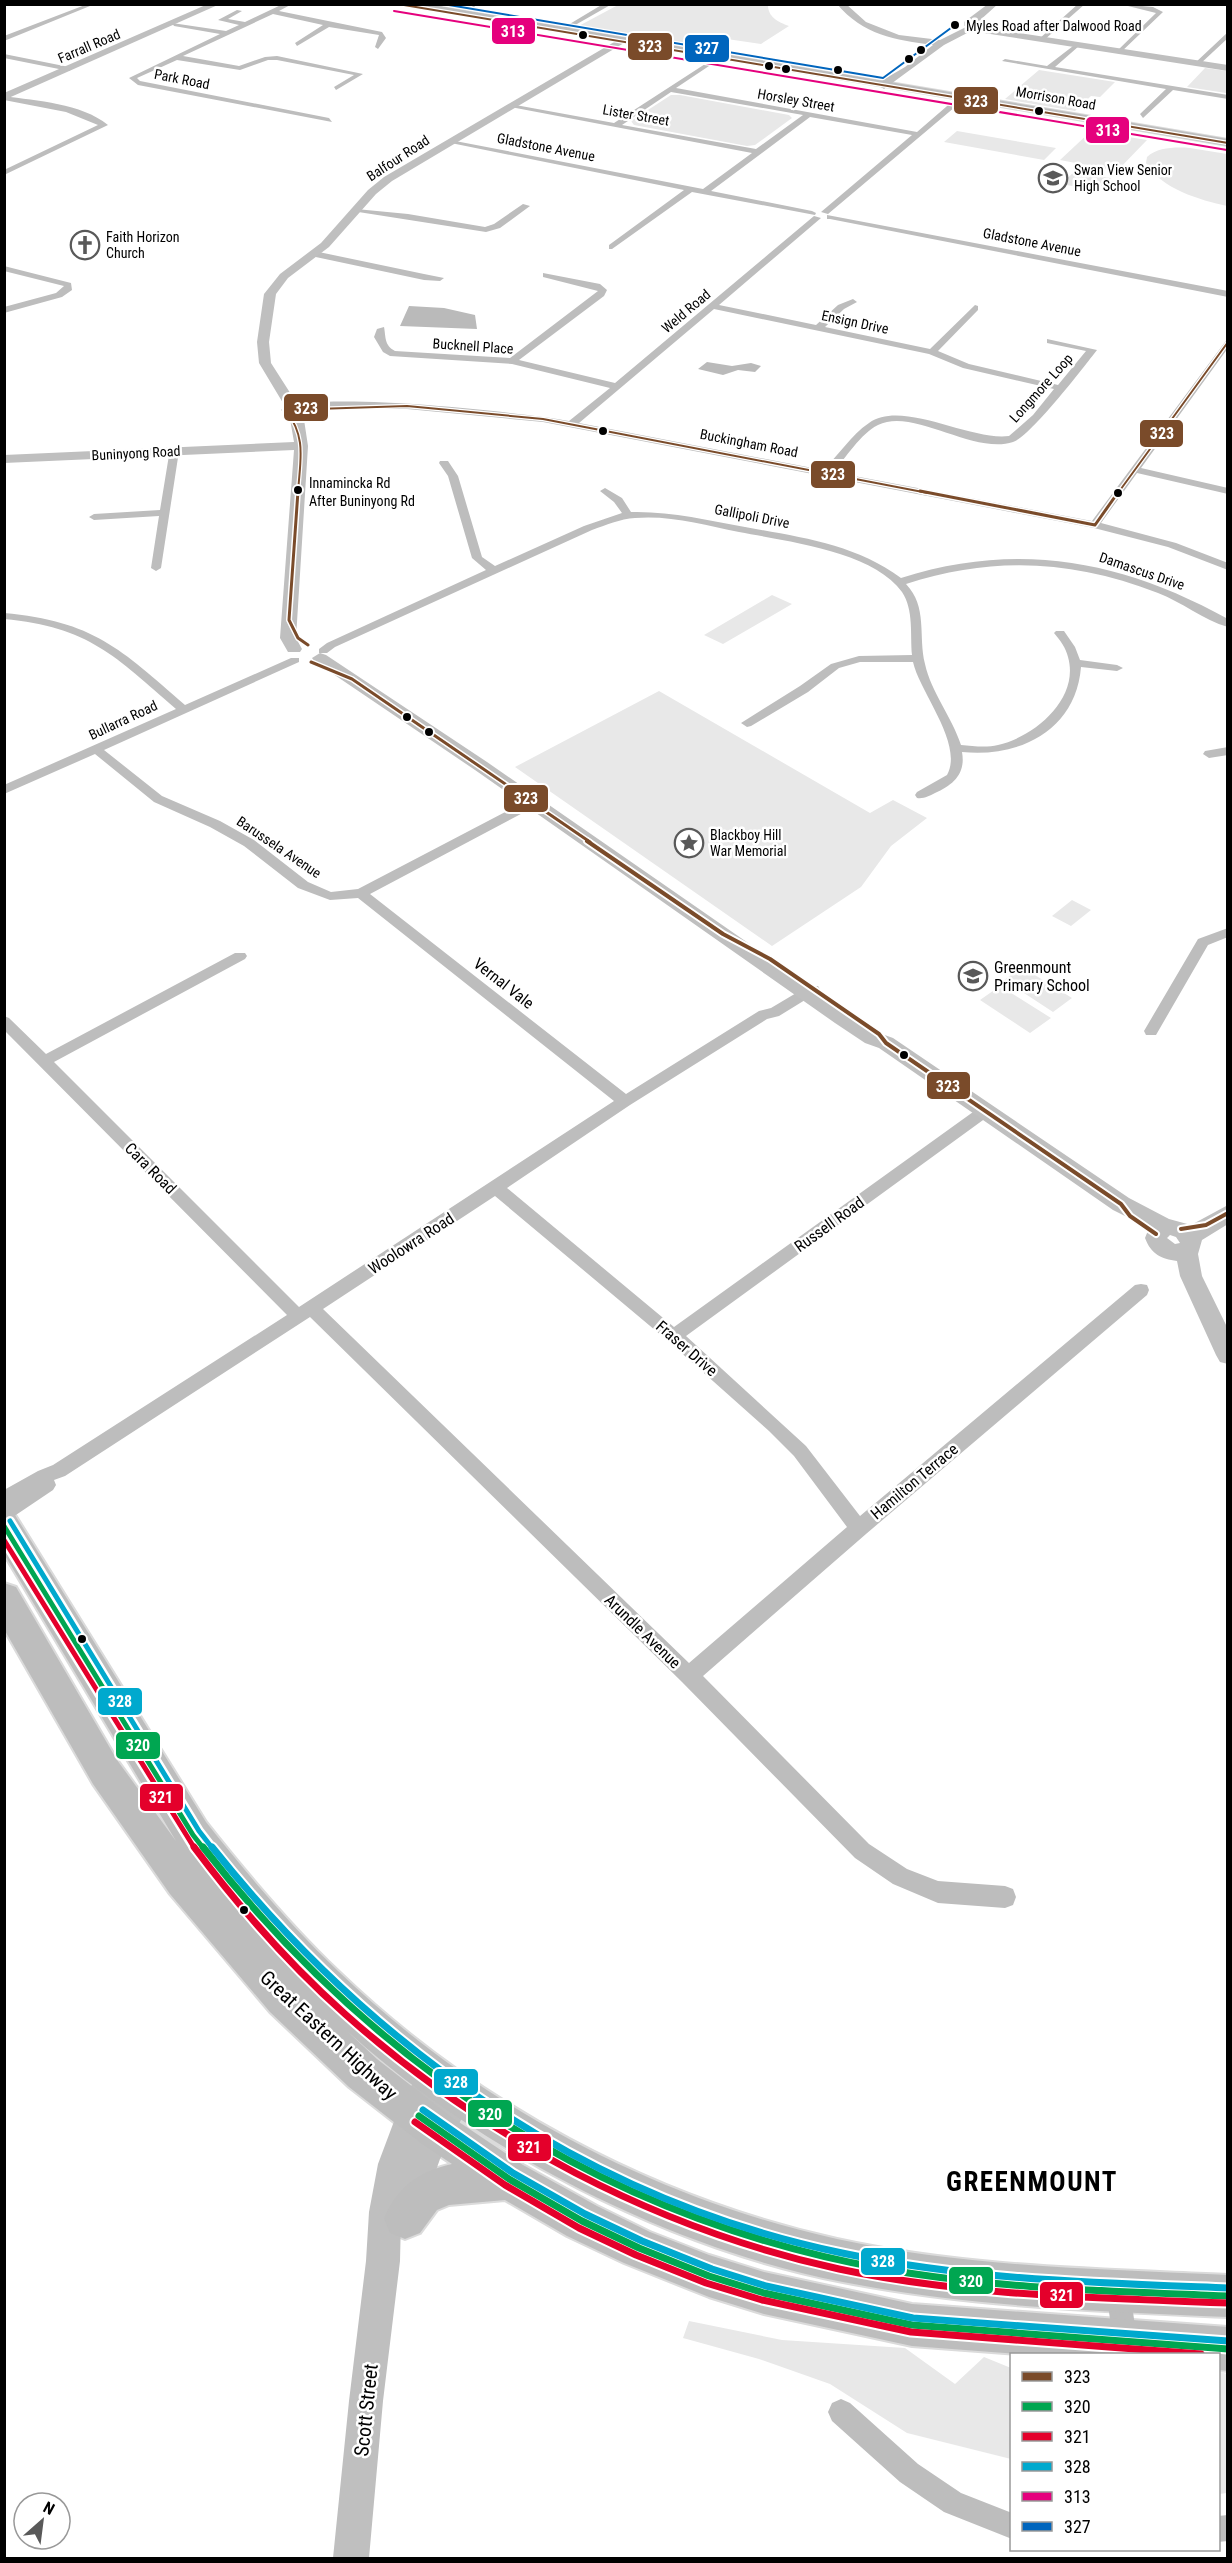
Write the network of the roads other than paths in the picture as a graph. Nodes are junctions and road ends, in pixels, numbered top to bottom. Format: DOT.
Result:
graph roads {
  1 [pos="216,4"];
  2 [pos="223,4"];
  3 [pos="289,4"];
  4 [pos="395,4"];
  5 [pos="609,4"];
  6 [pos="841,4"];
  7 [pos="994,4"];
  8 [pos="1082,4"];
  9 [pos="1123,4"];
  10 [pos="410,5"];
  11 [pos="87,6"];
  12 [pos="239,11"];
  13 [pos="272,12"];
  14 [pos="179,22"];
  15 [pos="245,24"];
  16 [pos="328,25"];
  17 [pos="971,27"];
  18 [pos="561,31"];
  19 [pos="226,33"];
  20 [pos="1227,34"];
  21 [pos="4,39"];
  22 [pos="1041,40"];
  23 [pos="621,41"];
  24 [pos="297,44"];
  25 [pos="941,44"];
  26 [pos="1077,45"];
  27 [pos="378,47"];
  28 [pos="1119,52"];
  29 [pos="4,56"];
  30 [pos="174,57"];
  31 [pos="719,57"];
  32 [pos="1005,61"];
  33 [pos="1197,64"];
  34 [pos="1049,68"];
  35 [pos="1227,68"];
  36 [pos="69,69"];
  37 [pos="888,83"];
  38 [pos="336,88"];
  39 [pos="1171,88"];
  40 [pos="669,89"];
  41 [pos="962,97"];
  42 [pos="1227,97"];
  43 [pos="4,98"];
  44 [pos="510,106"];
  45 [pos="809,114"];
  46 [pos="1143,116"];
  47 [pos="329,120"];
  48 [pos="616,125"];
  49 [pos="918,134"];
  50 [pos="450,142"];
  51 [pos="1227,143"];
  52 [pos="758,152"];
  53 [pos="4,174"];
  54 [pos="691,189"];
  55 [pos="704,192"];
  56 [pos="526,206"];
  57 [pos="356,211"];
  58 [pos="828,214"];
  59 [pos="814,216"];
  60 [pos="612,247"];
  61 [pos="314,254"];
  62 [pos="4,268"];
  63 [pos="546,275"];
  64 [pos="440,278"];
  65 [pos="1227,294"];
  66 [pos="853,302"];
  67 [pos="712,306"];
  68 [pos="975,308"];
  69 [pos="4,310"];
  70 [pos="818,328"];
  71 [pos="381,330"];
  72 [pos="1050,341"];
  73 [pos="1227,341"];
  74 [pos="932,352"];
  75 [pos="512,361"];
  76 [pos="615,386"];
  77 [pos="1060,388"];
  78 [pos="292,414"];
  79 [pos="572,424"];
  80 [pos="300,445"];
  81 [pos="174,451"];
  82 [pos="4,459"];
  83 [pos="444,463"];
  84 [pos="1136,470"];
  85 [pos="826,473"];
  86 [pos="605,491"];
  87 [pos="1227,491"];
  88 [pos="163,513"];
  89 [pos="629,516"];
  90 [pos="94,517"];
  91 [pos="1095,525"];
  92 [pos="1227,567"];
  93 [pos="156,568"];
  94 [pos="495,572"];
  95 [pos="900,582"];
  96 [pos="4,616"];
  97 [pos="1227,624"];
  98 [pos="1060,633"];
  99 [pos="307,653"];
  100 [pos="918,658"];
  101 [pos="1075,663"];
  102 [pos="1117,669"];
  103 [pos="183,709"];
  104 [pos="747,723"];
  105 [pos="958,748"];
  106 [pos="96,749"];
  107 [pos="1227,751"];
  108 [pos="1209,754"];
  109 [pos="4,790"];
  110 [pos="921,795"];
  111 [pos="532,803"];
  112 [pos="361,893"];
  113 [pos="1226,933"];
  114 [pos="240,956"];
  115 [pos="804,988"];
  116 [pos="4,1021"];
  117 [pos="1151,1031"];
  118 [pos="45,1061"];
  119 [pos="625,1101"];
  120 [pos="985,1111"];
  121 [pos="496,1188"];
  122 [pos="1227,1213"];
  123 [pos="1180,1236"];
  124 [pos="1141,1290"];
  125 [pos="304,1311"];
  126 [pos="674,1336"];
  127 [pos="1227,1355"];
  128 [pos="59,1471"];
  129 [pos="4,1499"];
  130 [pos="4,1515"];
  131 [pos="4,1525"];
  132 [pos="859,1528"];
  133 [pos="4,1597"];
  134 [pos="689,1676"];
  135 [pos="1005,1897"];
  136 [pos="448,2085"];
  137 [pos="425,2121"];
  138 [pos="509,2179"];
  139 [pos="405,2218"];
  140 [pos="383,2261"];
  141 [pos="1118,2291"];
  142 [pos="1227,2296"];
  143 [pos="1126,2348"];
  144 [pos="1227,2349"];
  145 [pos="841,2412"];
  146 [pos="1010,2526"];
  147 [pos="351,2559"];
  1 -- 14 [label="main road, Farrall Road"];
  2 -- 14 [label="main road, Farrall Road"];
  3 -- 13 [label="street, Park Road"];
  4 -- 10 [label="main road, Morrison Road"];
  5 -- 18 [label="street"];
  6 -- 25 [label="main road"];
  7 -- 17 [label="main road"];
  8 -- 22 [label="street"];
  9 -- 28 [label="street"];
  10 -- 18 [label="main road, Morrison Road"];
  11 -- 21 [label="street"];
  12 -- 15 [label="street"];
  13 -- 15 [label="street, Park Road"];
  13 -- 16 [label="street"];
  14 -- 19 [label="street"];
  14 -- 36 [label="main road, Farrall Road"];
  15 -- 19 [label="street, Park Road"];
  16 -- 24 [label="street"];
  16 -- 27 [label="street"];
  17 -- 22 [label="main road"];
  17 -- 25 [label="main road"];
  18 -- 23 [label="main road, Morrison Road"];
  19 -- 30 [label="street, Park Road"];
  20 -- 33 [label="street"];
  22 -- 26 [label="main road"];
  23 -- 31 [label="main road, Morrison Road"];
  23 -- 44 [label="main road, Balfour Road"];
  25 -- 37 [label="main road"];
  26 -- 28 [label="main road"];
  26 -- 34 [label="street"];
  28 -- 33 [label="main road"];
  29 -- 36 [label="street"];
  30 -- 38 [label="street"];
  30 -- 47 [label="street, Park Road"];
  31 -- 37 [label="main road, Morrison Road"];
  31 -- 40 [label="street"];
  32 -- 34 [label="street"];
  33 -- 35 [label="main road"];
  34 -- 39 [label="street"];
  36 -- 43 [label="main road, Farrall Road"];
  37 -- 41 [label="main road, Morrison Road"];
  39 -- 42 [label="street"];
  39 -- 46 [label="street"];
  40 -- 45 [label="street, Horsley Street"];
  40 -- 48 [label="street"];
  41 -- 49 [label="street"];
  41 -- 51 [label="main road, Morrison Road"];
  43 -- 53 [label="street"];
  44 -- 48 [label="street, Lister Street"];
  44 -- 50 [label="main road, Balfour Road"];
  45 -- 49 [label="street, Horsley Street"];
  45 -- 52 [label="street"];
  48 -- 52 [label="street, Lister Street"];
  49 -- 58 [label="street"];
  50 -- 54 [label="street, Gladstone Avenue"];
  50 -- 57 [label="main road, Balfour Road"];
  52 -- 55 [label="street"];
  54 -- 55 [label="street, Gladstone Avenue"];
  54 -- 60 [label="street"];
  55 -- 59 [label="street, Gladstone Avenue"];
  56 -- 57 [label="street"];
  57 -- 61 [label="main road, Balfour Road"];
  58 -- 59 [label="street, Gladstone Avenue"];
  58 -- 65 [label="street, Gladstone Avenue"];
  59 -- 67 [label="street, Weld Road"];
  61 -- 64 [label="street"];
  61 -- 78 [label="main road, Balfour Road"];
  62 -- 69 [label="street"];
  63 -- 75 [label="street"];
  66 -- 70 [label="street"];
  67 -- 70 [label="street, Ensign Drive"];
  67 -- 76 [label="street, Weld Road"];
  68 -- 74 [label="street"];
  70 -- 74 [label="street, Ensign Drive"];
  71 -- 75 [label="street, Bucknell Place"];
  72 -- 77 [label="street, Longmore Loop"];
  73 -- 84 [label="street"];
  74 -- 77 [label="street, Ensign Drive"];
  75 -- 76 [label="street, Bucknell Place"];
  76 -- 79 [label="street, Weld Road"];
  77 -- 85 [label="street, Longmore Loop"];
  78 -- 79 [label="street, Buckingham Road"];
  78 -- 80 [label="main road, Balfour Road"];
  79 -- 85 [label="street, Buckingham Road"];
  80 -- 81 [label="main road, Buninyong Road"];
  80 -- 99 [label="main road, Balfour Road"];
  81 -- 82 [label="main road, Buninyong Road"];
  81 -- 88 [label="street"];
  83 -- 94 [label="street"];
  84 -- 87 [label="street"];
  84 -- 91 [label="street"];
  85 -- 91 [label="street, Buckingham Road"];
  86 -- 89 [label="street"];
  88 -- 90 [label="street"];
  88 -- 93 [label="street"];
  89 -- 94 [label="street, Gallipoli Drive"];
  89 -- 95 [label="street, Gallipoli Drive"];
  91 -- 92 [label="street, Buckingham Road"];
  94 -- 99 [label="street, Gallipoli Drive"];
  95 -- 97 [label="street, Damascus Drive"];
  95 -- 100 [label="street"];
  96 -- 103 [label="street"];
  98 -- 101 [label="street"];
  99 -- 103 [label="street, Bullarra Road"];
  99 -- 111 [label="main road"];
  100 -- 104 [label="street"];
  100 -- 105 [label="street"];
  101 -- 102 [label="street"];
  101 -- 105 [label="street"];
  103 -- 106 [label="street, Bullarra Road"];
  105 -- 110 [label="street"];
  106 -- 109 [label="street, Bullarra Road"];
  106 -- 112 [label="street, Barussela Avenue"];
  107 -- 108 [label="street"];
  111 -- 112 [label="street"];
  111 -- 115 [label="main road"];
  112 -- 119 [label="street, Vernal Vale"];
  113 -- 117 [label="street"];
  114 -- 118 [label="street"];
  115 -- 119 [label="street, Woolowra Road"];
  115 -- 120 [label="main road"];
  116 -- 118 [label="street, Cara Road"];
  118 -- 125 [label="street, Cara Road"];
  119 -- 121 [label="street, Woolowra Road"];
  120 -- 123 [label="main road"];
  120 -- 126 [label="street, Russell Road"];
  121 -- 125 [label="street, Woolowra Road"];
  121 -- 126 [label="street, Fraser Drive"];
  122 -- 123 [label="main road"];
  123 -- 127 [label="main road"];
  124 -- 132 [label="street, Hamilton Terrace"];
  125 -- 128 [label="street, Woolowra Road"];
  125 -- 134 [label="street, Arundle Avenue"];
  126 -- 132 [label="street, Fraser Drive"];
  128 -- 129 [label="street, Woolowra Road"];
  128 -- 130 [label="street, Woolowra Road"];
  131 -- 136 [label="highway, Great Eastern Highway"];
  132 -- 134 [label="street, Hamilton Terrace"];
  133 -- 137 [label="highway, Great Eastern Highway"];
  134 -- 135 [label="street, Arundle Avenue"];
  136 -- 137 [label="main road, Scott Street"];
  136 -- 141 [label="highway, Great Eastern Highway"];
  137 -- 138 [label="highway, Great Eastern Highway"];
  137 -- 139 [label="main road, Scott Street"];
  137 -- 140 [label="main road, Scott Street"];
  138 -- 139 [label="highway"];
  138 -- 143 [label="highway, Great Eastern Highway"];
  139 -- 140 [label="main road, Scott Street"];
  140 -- 147 [label="main road, Scott Street"];
  141 -- 142 [label="highway, Great Eastern Highway"];
  141 -- 143 [label="street"];
  143 -- 144 [label="highway, Great Eastern Highway"];
  145 -- 146 [label="street"];
}
